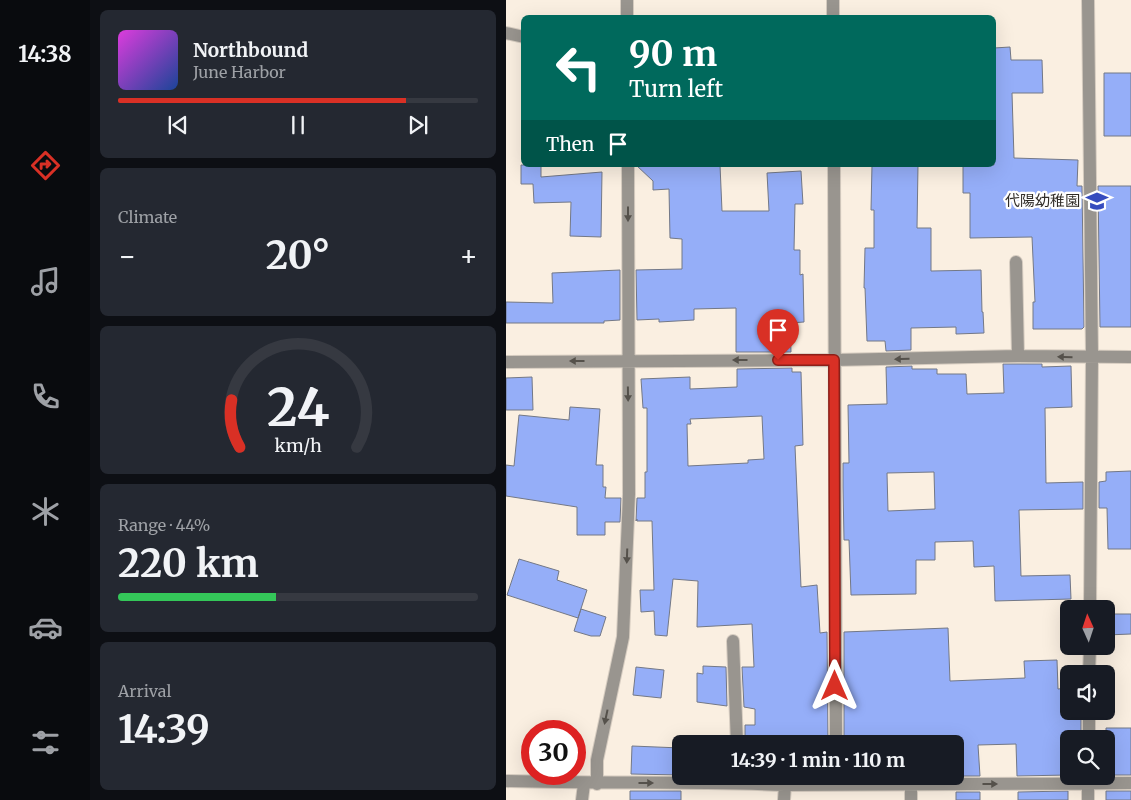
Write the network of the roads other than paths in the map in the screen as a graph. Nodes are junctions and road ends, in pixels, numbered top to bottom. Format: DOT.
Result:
graph roads {
  1 [pos="627,0"];
  2 [pos="833,0"];
  3 [pos="1088,0"];
  4 [pos="627,15"];
  5 [pos="833,15"];
  6 [pos="506,32"];
  7 [pos="521,36"];
  8 [pos="628,167"];
  9 [pos="834,167"];
  10 [pos="1016,262"];
  11 [pos="1018,356"];
  12 [pos="1092,357"];
  13 [pos="1131,357"];
  14 [pos="628,360"];
  15 [pos="834,360"];
  16 [pos="506,362"];
  17 [pos="1090,600"];
  18 [pos="733,642"];
  19 [pos="737,735"];
  20 [pos="836,735"];
  21 [pos="506,781"];
  22 [pos="1060,781"];
  23 [pos="521,782"];
  24 [pos="672,782"];
  25 [pos="1115,782"];
  26 [pos="964,783"];
  27 [pos="1131,783"];
  28 [pos="586,784"];
  29 [pos="597,784"];
  30 [pos="584,785"];
  31 [pos="784,785"];
  32 [pos="910,785"];
  33 [pos="1088,785"];
  34 [pos="582,800"];
  35 [pos="784,800"];
  36 [pos="911,800"];
  37 [pos="1088,800"];
  1 -- 4 [label="street"];
  2 -- 5 [label="street"];
  3 -- 12 [label="street"];
  6 -- 7 [label="street"];
  8 -- 14 [label="street, one-way"];
  9 -- 15 [label="street"];
  10 -- 11 [label="street"];
  12 -- 11 [label="street, one-way"];
  11 -- 15 [label="street, one-way"];
  12 -- 13 [label="street"];
  12 -- 17 [label="street"];
  15 -- 14 [label="street, one-way"];
  14 -- 16 [label="street, one-way"];
  14 -- 29 [label="street, one-way"];
  15 -- 20 [label="street"];
  18 -- 19 [label="street"];
  21 -- 23 [label="street"];
  26 -- 22 [label="street, one-way"];
  29 -- 24 [label="street, one-way"];
  25 -- 27 [label="street"];
  28 -- 29 [label="street"];
  30 -- 34 [label="street"];
  31 -- 35 [label="street"];
  32 -- 36 [label="street"];
  33 -- 37 [label="street"];
}
